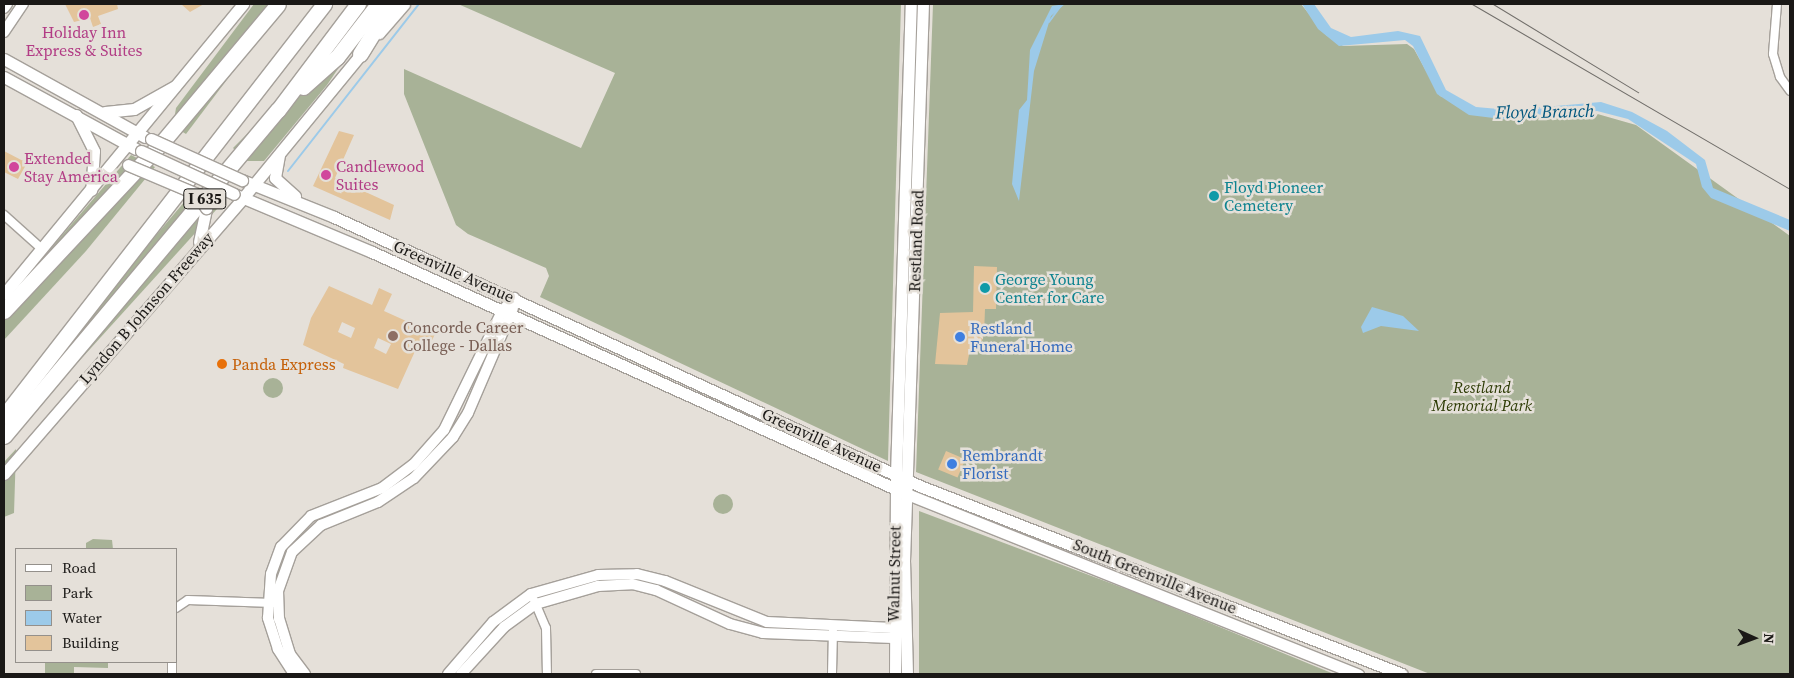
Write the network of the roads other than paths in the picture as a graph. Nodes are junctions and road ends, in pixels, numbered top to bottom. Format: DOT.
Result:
graph roads {
  1 [pos="7,4"];
  2 [pos="23,4"];
  3 [pos="243,4"];
  4 [pos="268,4"];
  5 [pos="278,4"];
  6 [pos="324,4"];
  7 [pos="358,4"];
  8 [pos="378,4"];
  9 [pos="391,4"];
  10 [pos="404,4"];
  11 [pos="911,4"];
  12 [pos="923,4"];
  13 [pos="1777,4"];
  14 [pos="4,8"];
  15 [pos="4,32"];
  16 [pos="360,54"];
  17 [pos="4,59"];
  18 [pos="4,77"];
  19 [pos="181,83"];
  20 [pos="1790,91"];
  21 [pos="278,110"];
  22 [pos="105,112"];
  23 [pos="75,114"];
  24 [pos="182,118"];
  25 [pos="139,134"];
  26 [pos="129,146"];
  27 [pos="281,149"];
  28 [pos="110,168"];
  29 [pos="253,184"];
  30 [pos="90,191"];
  31 [pos="238,197"];
  32 [pos="310,208"];
  33 [pos="4,215"];
  34 [pos="42,249"];
  35 [pos="405,249"];
  36 [pos="192,255"];
  37 [pos="398,264"];
  38 [pos="4,294"];
  39 [pos="514,298"];
  40 [pos="4,311"];
  41 [pos="507,313"];
  42 [pos="686,378"];
  43 [pos="680,392"];
  44 [pos="4,416"];
  45 [pos="444,430"];
  46 [pos="4,436"];
  47 [pos="453,437"];
  48 [pos="4,474"];
  49 [pos="896,474"];
  50 [pos="907,479"];
  51 [pos="895,488"];
  52 [pos="907,494"];
  53 [pos="962,502"];
  54 [pos="957,514"];
  55 [pos="1015,521"];
  56 [pos="1010,535"];
  57 [pos="531,594"];
  58 [pos="272,603"];
  59 [pos="536,604"];
  60 [pos="178,607"];
  61 [pos="833,625"];
  62 [pos="893,633"];
  63 [pos="833,636"];
  64 [pos="294,674"];
  65 [pos="305,674"];
  66 [pos="448,674"];
  67 [pos="462,674"];
  68 [pos="547,674"];
  69 [pos="596,674"];
  70 [pos="636,674"];
  71 [pos="832,674"];
  72 [pos="895,674"];
  73 [pos="907,674"];
  74 [pos="1358,674"];
  75 [pos="1402,674"];
  1 -- 14 [label="street"];
  2 -- 15 [label="street"];
  3 -- 19 [label="main road"];
  4 -- 24 [label="highway"];
  5 -- 24 [label="highway"];
  6 -- 44 [label="highway"];
  7 -- 21 [label="highway, I 635"];
  8 -- 21 [label="highway"];
  9 -- 16 [label="highway"];
  10 -- 16 [label="main road, Lyndon B Johnson Freeway"];
  11 -- 49 [label="main road, Restland Road"];
  12 -- 50 [label="main road, Restland Road"];
  13 -- 20 [label="street"];
  16 -- 27 [label="main road, Lyndon B Johnson Freeway"];
  17 -- 22 [label="main road, Greenville Avenue"];
  18 -- 23 [label="main road, Greenville Avenue"];
  19 -- 22 [label="main road"];
  19 -- 25 [label="main road"];
  21 -- 46 [label="highway, Lyndon B Johnson Freeway / I 635"];
  22 -- 25 [label="main road, Greenville Avenue"];
  23 -- 26 [label="main road, Greenville Avenue"];
  23 -- 30 [label="main road"];
  24 -- 40 [label="highway"];
  25 -- 26 [label="main road"];
  25 -- 29 [label="main road, Greenville Avenue, bridge"];
  26 -- 28 [label="main road"];
  26 -- 31 [label="main road, Greenville Avenue, bridge"];
  27 -- 29 [label="main road, Lyndon B Johnson Freeway"];
  27 -- 32 [label="main road"];
  28 -- 30 [label="main road"];
  28 -- 36 [label="main road, bridge"];
  29 -- 31 [label="main road, Lyndon B Johnson Freeway"];
  29 -- 32 [label="main road, Greenville Avenue"];
  30 -- 34 [label="main road"];
  31 -- 36 [label="main road, Lyndon B Johnson Freeway"];
  31 -- 37 [label="main road, Greenville Avenue"];
  32 -- 35 [label="main road, Greenville Avenue"];
  33 -- 34 [label="street"];
  34 -- 38 [label="main road"];
  35 -- 37 [label="main road"];
  35 -- 39 [label="main road, Greenville Avenue"];
  36 -- 48 [label="main road, Lyndon B Johnson Freeway"];
  37 -- 41 [label="main road, Greenville Avenue"];
  39 -- 41 [label="street"];
  39 -- 42 [label="main road, Greenville Avenue"];
  41 -- 43 [label="main road, Greenville Avenue"];
  41 -- 45 [label="street"];
  41 -- 47 [label="street"];
  42 -- 43 [label="main road"];
  42 -- 49 [label="main road, Greenville Avenue"];
  43 -- 51 [label="main road, Greenville Avenue"];
  45 -- 47 [label="street"];
  45 -- 58 [label="street"];
  47 -- 58 [label="street"];
  49 -- 50 [label="main road, Greenville Avenue"];
  49 -- 51 [label="main road, Walnut Street"];
  50 -- 52 [label="main road, Walnut Street"];
  50 -- 53 [label="main road, South Greenville Avenue"];
  51 -- 52 [label="main road, Greenville Avenue"];
  51 -- 62 [label="main road, Walnut Street"];
  52 -- 54 [label="main road, South Greenville Avenue"];
  52 -- 73 [label="main road, Walnut Street"];
  53 -- 54 [label="main road"];
  53 -- 55 [label="main road, South Greenville Avenue"];
  54 -- 56 [label="main road, South Greenville Avenue"];
  55 -- 56 [label="main road"];
  55 -- 75 [label="main road, South Greenville Avenue"];
  56 -- 74 [label="main road, South Greenville Avenue"];
  57 -- 59 [label="street"];
  57 -- 61 [label="street"];
  57 -- 66 [label="street"];
  58 -- 60 [label="street"];
  58 -- 64 [label="street"];
  58 -- 65 [label="street"];
  59 -- 63 [label="street"];
  59 -- 67 [label="street"];
  59 -- 68 [label="street"];
  61 -- 62 [label="street"];
  61 -- 63 [label="street"];
  62 -- 63 [label="street"];
  62 -- 72 [label="main road, Walnut Street"];
  63 -- 71 [label="street"];
  69 -- 70 [label="street"];
}
